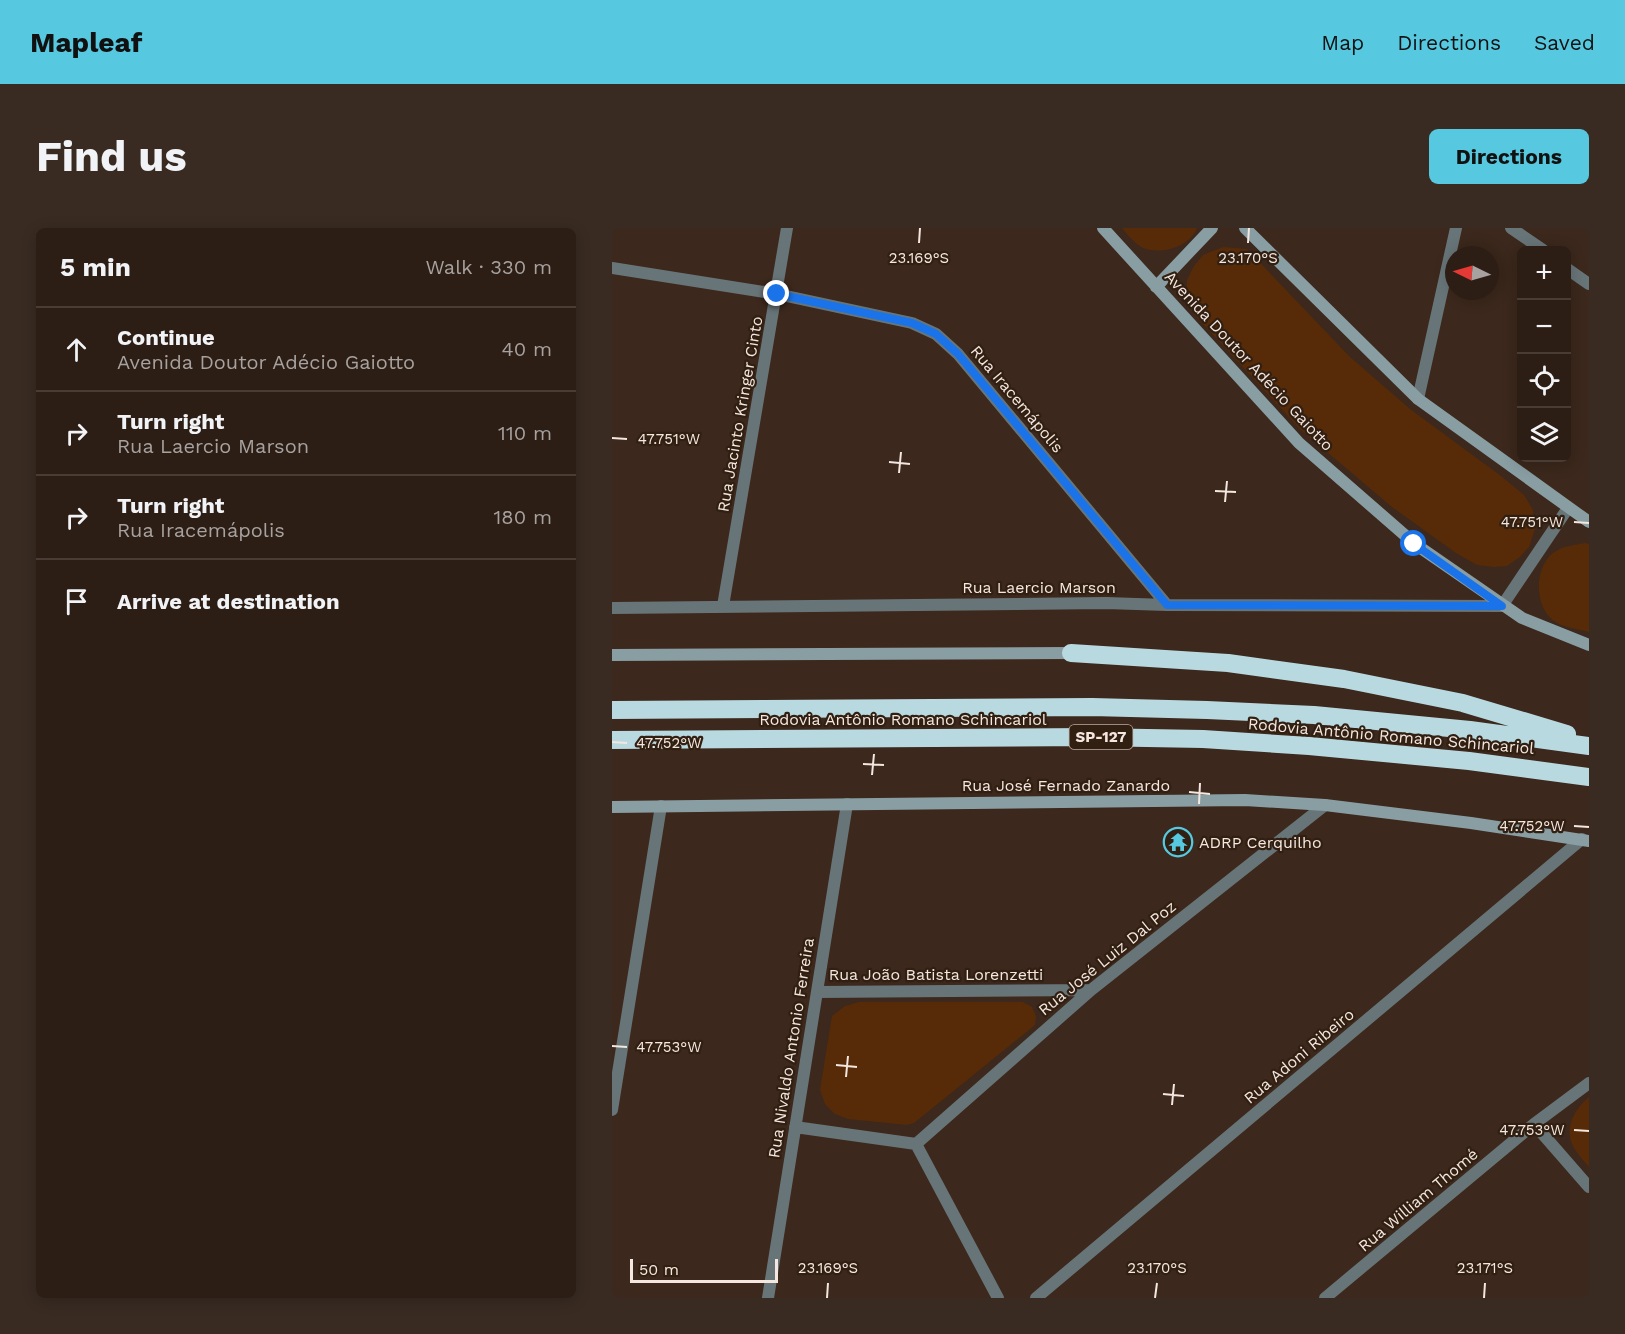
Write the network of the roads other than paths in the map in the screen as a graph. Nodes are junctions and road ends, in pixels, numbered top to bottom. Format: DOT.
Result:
graph roads {
  1 [pos="787,228"];
  2 [pos="1103,228"];
  3 [pos="1212,228"];
  4 [pos="1245,228"];
  5 [pos="1456,228"];
  6 [pos="1511,228"];
  7 [pos="1537,246"];
  8 [pos="612,268"];
  9 [pos="1571,271"];
  10 [pos="1589,284"];
  11 [pos="1156,286"];
  12 [pos="777,294"];
  13 [pos="1418,399"];
  14 [pos="1568,508"];
  15 [pos="1589,522"];
  16 [pos="1167,605"];
  17 [pos="723,606"];
  18 [pos="1502,606"];
  19 [pos="612,608"];
  20 [pos="1589,645"];
  21 [pos="1071,653"];
  22 [pos="612,655"];
  23 [pos="612,710"];
  24 [pos="612,740"];
  25 [pos="1589,741"];
  26 [pos="1589,746"];
  27 [pos="1589,777"];
  28 [pos="847,804"];
  29 [pos="1325,805"];
  30 [pos="661,806"];
  31 [pos="612,807"];
  32 [pos="1586,840"];
  33 [pos="1091,990"];
  34 [pos="817,992"];
  35 [pos="1589,1083"];
  36 [pos="612,1110"];
  37 [pos="1534,1124"];
  38 [pos="795,1127"];
  39 [pos="916,1144"];
  40 [pos="1589,1187"];
  41 [pos="768,1298"];
  42 [pos="998,1298"];
  43 [pos="1036,1298"];
  44 [pos="1325,1298"];
  1 -- 12 [label="street, Rua Jacinto Kringer Cinto"];
  2 -- 11 [label="main road, Avenida Doutor Adécio Gaiotto"];
  3 -- 11 [label="main road"];
  4 -- 13 [label="main road"];
  5 -- 13 [label="street"];
  6 -- 7 [label="street"];
  8 -- 12 [label="street, Rua Iracemápolis"];
  9 -- 10 [label="street"];
  11 -- 18 [label="main road, Avenida Doutor Adécio Gaiotto"];
  12 -- 16 [label="street, Rua Iracemápolis"];
  12 -- 17 [label="street, Rua Jacinto Kringer Cinto"];
  13 -- 14 [label="main road"];
  14 -- 15 [label="main road"];
  14 -- 18 [label="street"];
  16 -- 17 [label="street, Rua Laercio Marson"];
  16 -- 18 [label="street, Rua Laercio Marson"];
  17 -- 19 [label="street, Rua Laercio Marson"];
  18 -- 20 [label="main road, Avenida Doutor Adécio Gaiotto"];
  21 -- 22 [label="main road"];
  21 -- 25 [label="highway"];
  23 -- 26 [label="highway, Rodovia Antônio Romano Schincariol / SP-127"];
  24 -- 27 [label="highway, Rodovia Antônio Romano Schincariol / SP-127"];
  28 -- 29 [label="main road, Rua José Fernado Zanardo"];
  28 -- 30 [label="main road, Rua José Fernado Zanardo"];
  28 -- 34 [label="street, Rua Nivaldo Antonio Ferreira"];
  29 -- 32 [label="main road, Rua José Fernado Zanardo"];
  29 -- 33 [label="street, Rua José Luiz Dal Poz"];
  30 -- 31 [label="main road, Rua José Fernado Zanardo"];
  30 -- 36 [label="street"];
  32 -- 43 [label="street, Rua Adoni Ribeiro"];
  33 -- 34 [label="street, Rua João Batista Lorenzetti"];
  33 -- 39 [label="street, Rua José Luiz Dal Poz"];
  34 -- 38 [label="street, Rua Nivaldo Antonio Ferreira"];
  35 -- 37 [label="street, Rua William Thomé"];
  37 -- 40 [label="street"];
  37 -- 44 [label="street, Rua William Thomé"];
  38 -- 39 [label="street"];
  38 -- 41 [label="street, Rua Nivaldo Antonio Ferreira"];
  39 -- 42 [label="street"];
}
